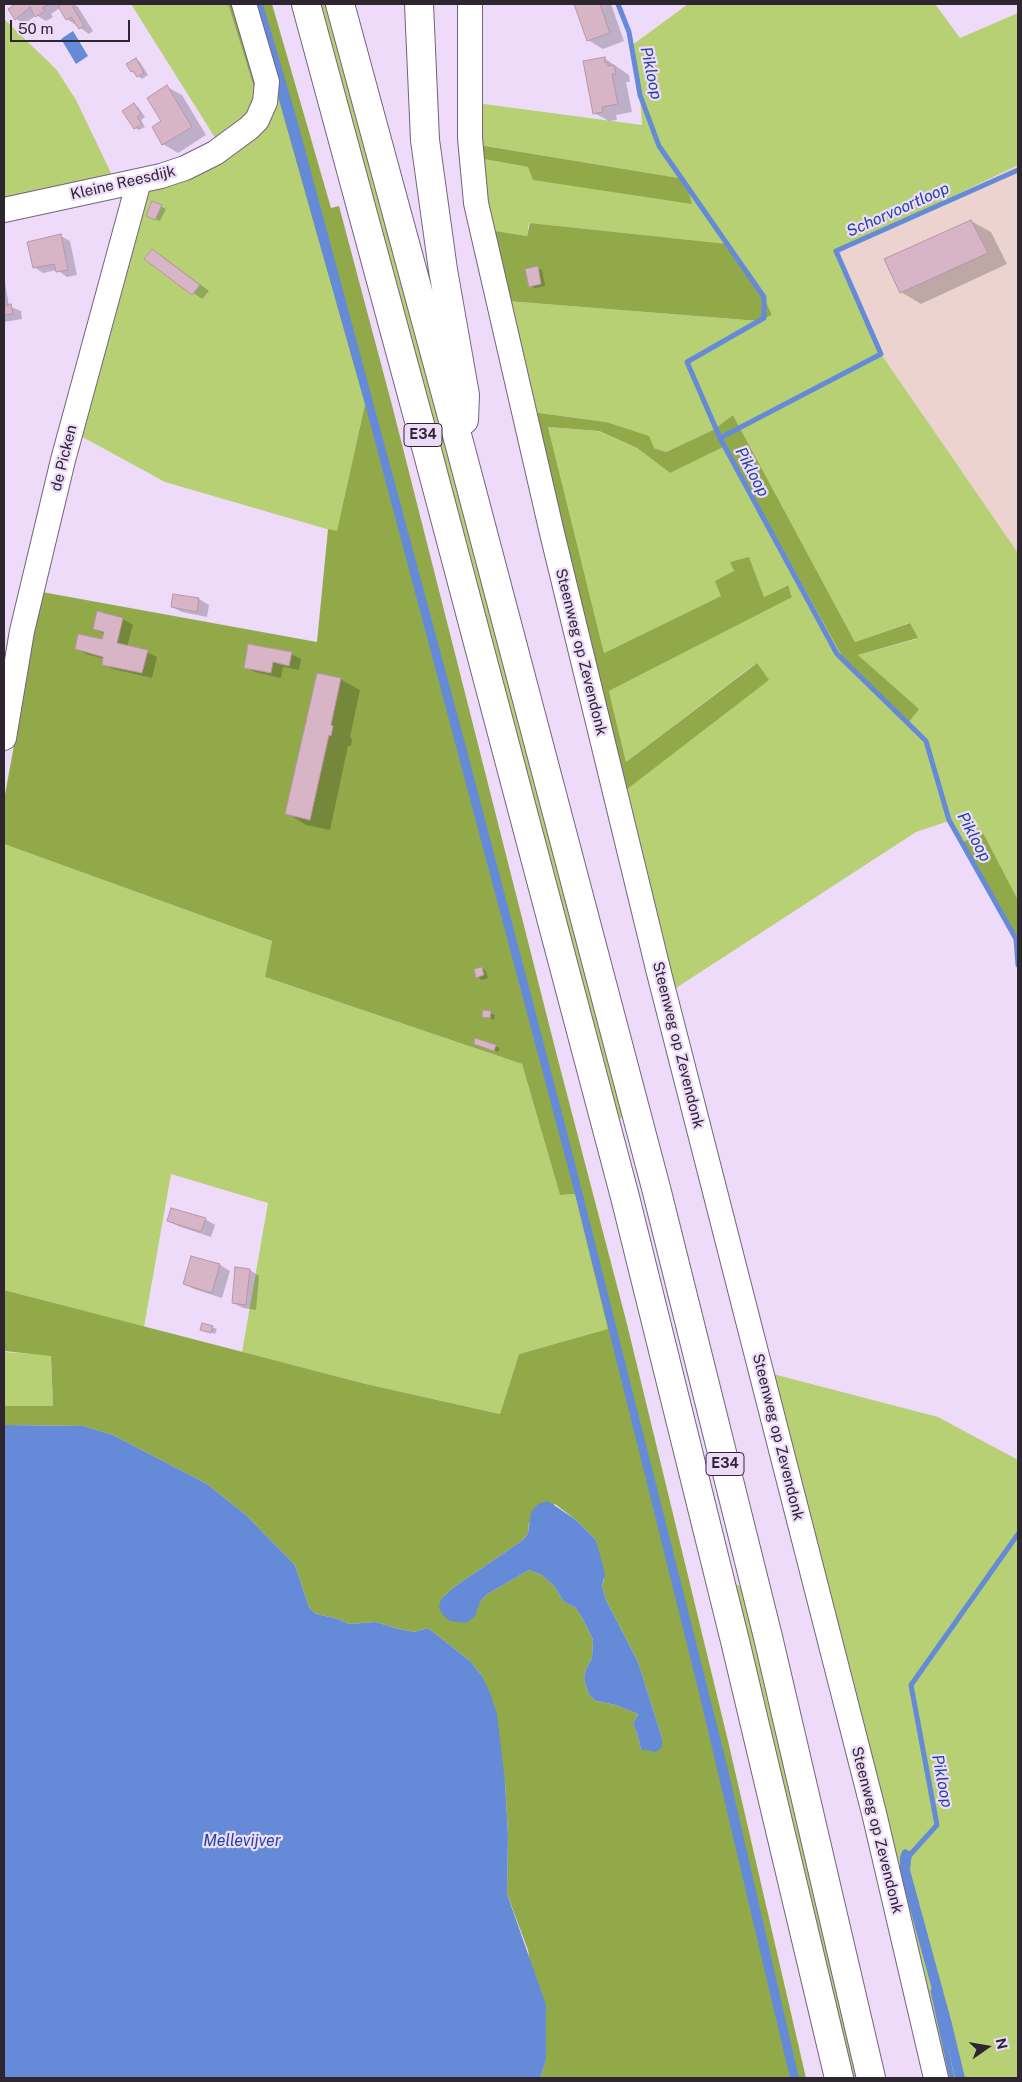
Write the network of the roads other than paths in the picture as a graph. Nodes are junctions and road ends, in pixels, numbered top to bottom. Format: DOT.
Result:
graph roads {
  1 [pos="244,4"];
  2 [pos="306,4"];
  3 [pos="340,4"];
  4 [pos="419,4"];
  5 [pos="470,4"];
  6 [pos="139,181"];
  7 [pos="4,210"];
  8 [pos="460,446"];
  9 [pos="4,738"];
  10 [pos="839,2078"];
  11 [pos="871,2078"];
  12 [pos="936,2078"];
  1 -- 6 [label="street, Kleine Reesdijk"];
  2 -- 10 [label="highway, E34"];
  3 -- 8 [label="highway, E34"];
  4 -- 8 [label="highway"];
  5 -- 12 [label="street, Steenweg op Zevendonk"];
  6 -- 7 [label="street, Kleine Reesdijk"];
  6 -- 9 [label="street, de Picken"];
  8 -- 11 [label="highway, E34"];
}
